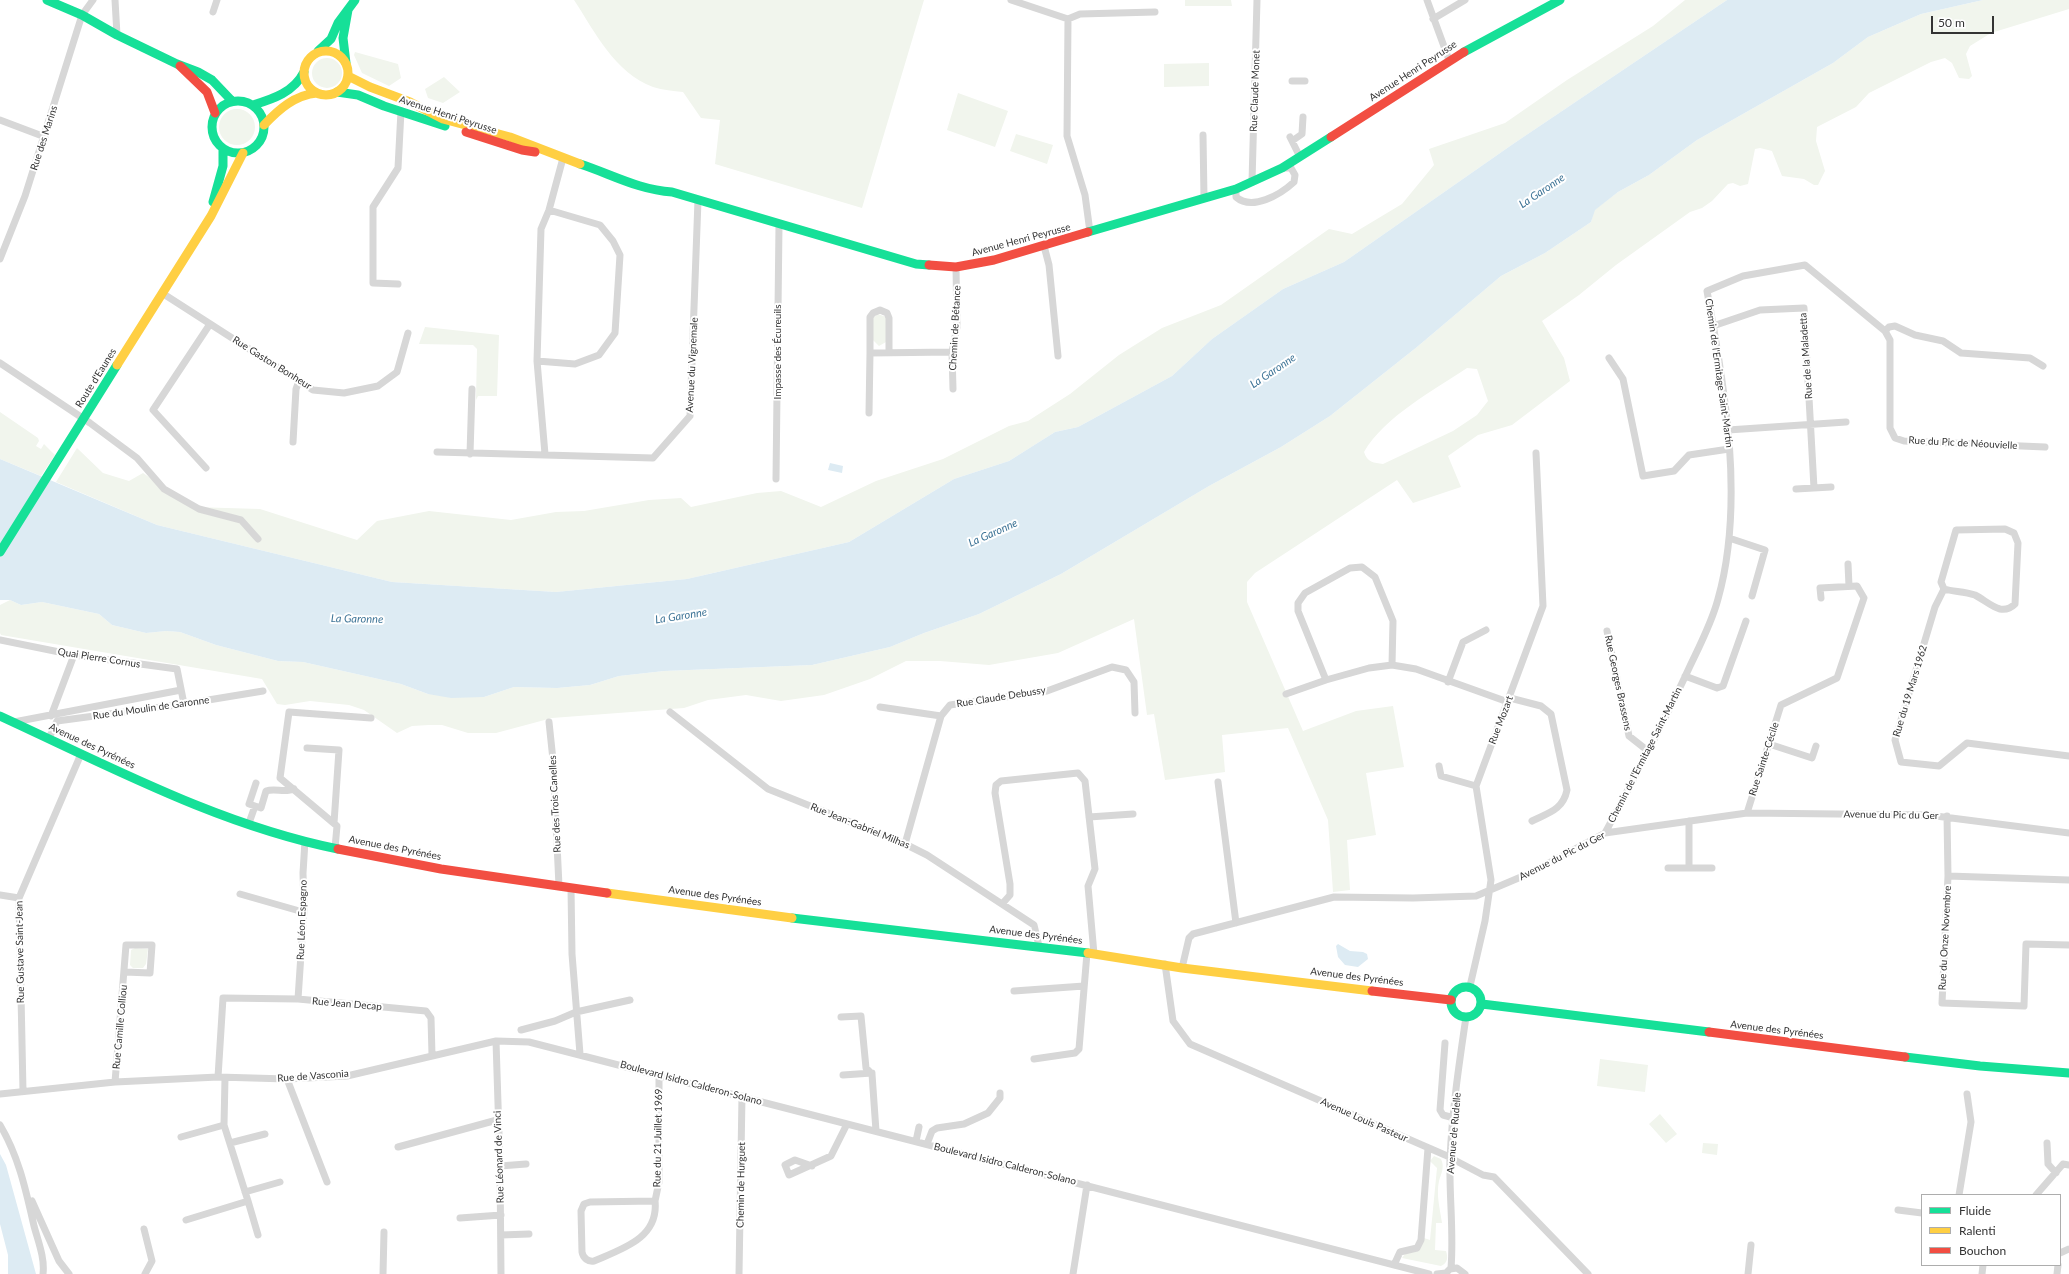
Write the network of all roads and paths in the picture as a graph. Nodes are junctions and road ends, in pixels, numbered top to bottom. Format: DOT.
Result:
graph roads {
  1 [pos="47,0"];
  2 [pos="93,0"];
  3 [pos="115,0"];
  4 [pos="217,0"];
  5 [pos="354,0"];
  6 [pos="1011,0"];
  7 [pos="1257,0"];
  8 [pos="1427,0"];
  9 [pos="1465,0"];
  10 [pos="1560,0"];
  11 [pos="348,10"];
  12 [pos="213,12"];
  13 [pos="1155,12"];
  14 [pos="82,15"];
  15 [pos="1068,19"];
  16 [pos="1433,19"];
  17 [pos="117,35"];
  18 [pos="316,53"];
  19 [pos="1449,60"];
  20 [pos="346,63"];
  21 [pos="177,64"];
  22 [pos="304,72"];
  23 [pos="348,76"];
  24 [pos="1292,81"];
  25 [pos="1305,81"];
  26 [pos="337,92"];
  27 [pos="317,93"];
  28 [pos="232,101"];
  29 [pos="253,105"];
  30 [pos="401,111"];
  31 [pos="215,113"];
  32 [pos="1303,117"];
  33 [pos="0,120"];
  34 [pos="264,125"];
  35 [pos="1203,135"];
  36 [pos="45,137"];
  37 [pos="223,149"];
  38 [pos="243,153"];
  39 [pos="558,156"];
  40 [pos="1300,157"];
  41 [pos="1282,168"];
  42 [pos="1252,182"];
  43 [pos="1236,189"];
  44 [pos="1204,198"];
  45 [pos="698,200"];
  46 [pos="549,210"];
  47 [pos="211,216"];
  48 [pos="779,225"];
  49 [pos="1090,232"];
  50 [pos="1044,246"];
  51 [pos="0,259"];
  52 [pos="956,267"];
  53 [pos="398,284"];
  54 [pos="162,293"];
  55 [pos="210,324"];
  56 [pos="1714,326"];
  57 [pos="1885,331"];
  58 [pos="408,333"];
  59 [pos="952,352"];
  60 [pos="870,353"];
  61 [pos="889,353"];
  62 [pos="1058,356"];
  63 [pos="1609,358"];
  64 [pos="537,361"];
  65 [pos="0,363"];
  66 [pos="2043,366"];
  67 [pos="299,380"];
  68 [pos="472,389"];
  69 [pos="952,389"];
  70 [pos="869,413"];
  71 [pos="83,420"];
  72 [pos="1846,422"];
  73 [pos="1811,424"];
  74 [pos="1728,430"];
  75 [pos="293,442"];
  76 [pos="2045,447"];
  77 [pos="1729,449"];
  78 [pos="437,452"];
  79 [pos="1536,452"];
  80 [pos="470,454"];
  81 [pos="545,454"];
  82 [pos="206,468"];
  83 [pos="776,478"];
  84 [pos="1831,487"];
  85 [pos="1814,488"];
  86 [pos="1796,489"];
  87 [pos="1729,538"];
  88 [pos="258,540"];
  89 [pos="0,552"];
  90 [pos="1848,564"];
  91 [pos="1849,586"];
  92 [pos="1944,589"];
  93 [pos="1752,596"];
  94 [pos="1821,598"];
  95 [pos="1746,621"];
  96 [pos="1486,630"];
  97 [pos="1607,631"];
  98 [pos="0,640"];
  99 [pos="74,654"];
  100 [pos="1392,665"];
  101 [pos="1685,676"];
  102 [pos="1326,680"];
  103 [pos="1448,682"];
  104 [pos="181,690"];
  105 [pos="263,691"];
  106 [pos="1286,694"];
  107 [pos="1509,700"];
  108 [pos="184,704"];
  109 [pos="880,707"];
  110 [pos="670,712"];
  111 [pos="1135,713"];
  112 [pos="0,716"];
  113 [pos="50,716"];
  114 [pos="941,716"];
  115 [pos="371,718"];
  116 [pos="548,722"];
  117 [pos="14,723"];
  118 [pos="49,738"];
  119 [pos="1769,744"];
  120 [pos="1816,746"];
  121 [pos="307,748"];
  122 [pos="1648,751"];
  123 [pos="81,754"];
  124 [pos="2069,756"];
  125 [pos="1439,766"];
  126 [pos="1218,782"];
  127 [pos="256,783"];
  128 [pos="1476,786"];
  129 [pos="294,789"];
  130 [pos="255,806"];
  131 [pos="1747,813"];
  132 [pos="1132,814"];
  133 [pos="1947,816"];
  134 [pos="1089,817"];
  135 [pos="1532,821"];
  136 [pos="1689,821"];
  137 [pos="249,823"];
  138 [pos="334,823"];
  139 [pos="1605,833"];
  140 [pos="2069,833"];
  141 [pos="305,841"];
  142 [pos="905,844"];
  143 [pos="335,848"];
  144 [pos="1668,868"];
  145 [pos="1689,868"];
  146 [pos="1712,868"];
  147 [pos="1948,876"];
  148 [pos="2069,880"];
  149 [pos="559,886"];
  150 [pos="571,888"];
  151 [pos="1489,892"];
  152 [pos="240,894"];
  153 [pos="0,895"];
  154 [pos="19,898"];
  155 [pos="1002,904"];
  156 [pos="303,912"];
  157 [pos="1236,923"];
  158 [pos="2069,945"];
  159 [pos="1039,946"];
  160 [pos="1090,953"];
  161 [pos="1165,964"];
  162 [pos="1182,968"];
  163 [pos="125,972"];
  164 [pos="1084,986"];
  165 [pos="1470,986"];
  166 [pos="1014,991"];
  167 [pos="298,999"];
  168 [pos="630,1000"];
  169 [pos="1451,1000"];
  170 [pos="1482,1004"];
  171 [pos="576,1012"];
  172 [pos="841,1017"];
  173 [pos="1466,1017"];
  174 [pos="521,1030"];
  175 [pos="496,1041"];
  176 [pos="1445,1043"];
  177 [pos="580,1054"];
  178 [pos="432,1055"];
  179 [pos="1034,1059"];
  180 [pos="872,1073"];
  181 [pos="2069,1073"];
  182 [pos="659,1075"];
  183 [pos="843,1075"];
  184 [pos="221,1078"];
  185 [pos="287,1080"];
  186 [pos="115,1082"];
  187 [pos="22,1091"];
  188 [pos="1000,1093"];
  189 [pos="0,1094"];
  190 [pos="1967,1094"];
  191 [pos="742,1096"];
  192 [pos="1454,1118"];
  193 [pos="497,1120"];
  194 [pos="847,1124"];
  195 [pos="0,1125"];
  196 [pos="224,1125"];
  197 [pos="919,1127"];
  198 [pos="876,1131"];
  199 [pos="265,1134"];
  200 [pos="181,1137"];
  201 [pos="916,1141"];
  202 [pos="230,1143"];
  203 [pos="2047,1143"];
  204 [pos="927,1144"];
  205 [pos="398,1148"];
  206 [pos="1428,1148"];
  207 [pos="1450,1158"];
  208 [pos="526,1164"];
  209 [pos="2069,1165"];
  210 [pos="500,1166"];
  211 [pos="812,1166"];
  212 [pos="2056,1173"];
  213 [pos="280,1182"];
  214 [pos="327,1182"];
  215 [pos="1087,1185"];
  216 [pos="28,1192"];
  217 [pos="245,1192"];
  218 [pos="1959,1194"];
  219 [pos="2037,1194"];
  220 [pos="248,1201"];
  221 [pos="655,1201"];
  222 [pos="1898,1210"];
  223 [pos="1921,1213"];
  224 [pos="501,1215"];
  225 [pos="460,1218"];
  226 [pos="186,1220"];
  227 [pos="144,1229"];
  228 [pos="384,1232"];
  229 [pos="529,1234"];
  230 [pos="258,1235"];
  231 [pos="501,1235"];
  232 [pos="1752,1244"];
  233 [pos="1394,1265"];
  234 [pos="1450,1271"];
  235 [pos="43,1274"];
  236 [pos="68,1274"];
  237 [pos="145,1274"];
  238 [pos="383,1274"];
  239 [pos="501,1274"];
  240 [pos="739,1274"];
  241 [pos="1073,1274"];
  242 [pos="1429,1274"];
  243 [pos="1437,1274"];
  244 [pos="1465,1274"];
  245 [pos="1588,1274"];
  246 [pos="1748,1274"];
  1 -- 14 [label="main road"];
  2 -- 14 [label="street, Rue des Marins"];
  3 -- 17 [label="street"];
  4 -- 12 [label="street"];
  5 -- 11 [label="main road"];
  6 -- 15 [label="street"];
  7 -- 42 [label="street, Rue Claude Monet"];
  8 -- 16 [label="street"];
  9 -- 16 [label="street"];
  10 -- 19 [label="main road, Avenue Henri Peyrusse"];
  11 -- 18 [label="main road"];
  11 -- 20 [label="main road"];
  13 -- 15 [label="street"];
  14 -- 17 [label="main road"];
  14 -- 36 [label="street, Rue des Marins"];
  15 -- 49 [label="street"];
  16 -- 19 [label="street"];
  17 -- 21 [label="main road"];
  18 -- 20 [label="main road"];
  18 -- 22 [label="main road"];
  19 -- 40 [label="main road, Avenue Henri Peyrusse"];
  20 -- 23 [label="main road"];
  21 -- 28 [label="main road"];
  21 -- 31 [label="main road"];
  22 -- 27 [label="main road"];
  22 -- 29 [label="main road"];
  23 -- 26 [label="main road"];
  23 -- 39 [label="main road, Avenue Henri Peyrusse"];
  24 -- 25 [label="street"];
  26 -- 27 [label="main road"];
  26 -- 30 [label="main road, Avenue Henri Peyrusse"];
  27 -- 34 [label="main road"];
  28 -- 29 [label="main road"];
  28 -- 31 [label="main road"];
  29 -- 34 [label="main road"];
  30 -- 39 [label="main road, Avenue Henri Peyrusse"];
  30 -- 53 [label="street"];
  31 -- 37 [label="main road"];
  32 -- 40 [label="street"];
  33 -- 36 [label="street"];
  34 -- 38 [label="main road"];
  35 -- 44 [label="street"];
  36 -- 51 [label="street, Rue des Marins"];
  37 -- 38 [label="main road"];
  37 -- 47 [label="main road, Route d'Eaunes"];
  38 -- 47 [label="main road, Route d'Eaunes"];
  39 -- 45 [label="main road, Avenue Henri Peyrusse"];
  39 -- 46 [label="street"];
  40 -- 41 [label="main road, Avenue Henri Peyrusse"];
  41 -- 42 [label="main road, Avenue Henri Peyrusse"];
  41 -- 43 [label="street"];
  42 -- 43 [label="main road, Avenue Henri Peyrusse"];
  43 -- 44 [label="main road, Avenue Henri Peyrusse"];
  44 -- 49 [label="main road, Avenue Henri Peyrusse"];
  45 -- 48 [label="main road, Avenue Henri Peyrusse"];
  45 -- 81 [label="street, Avenue du Vignemale"];
  46 -- 64 [label="street"];
  46 -- 64 [label="street"];
  47 -- 54 [label="main road, Route d'Eaunes"];
  48 -- 52 [label="main road, Avenue Henri Peyrusse"];
  48 -- 83 [label="street, Impasse des Écureuils"];
  49 -- 50 [label="main road, Avenue Henri Peyrusse"];
  50 -- 52 [label="main road, Avenue Henri Peyrusse"];
  50 -- 62 [label="street"];
  52 -- 59 [label="street, Chemin de Bétance"];
  54 -- 55 [label="street, Rue Gaston Bonheur"];
  54 -- 71 [label="main road, Route d'Eaunes"];
  55 -- 67 [label="street, Rue Gaston Bonheur"];
  55 -- 82 [label="street"];
  56 -- 57 [label="street, Chemin de l'Ermitage Saint-Martin"];
  56 -- 73 [label="street, Rue de la Maladetta"];
  56 -- 74 [label="street, Chemin de l'Ermitage Saint-Martin"];
  57 -- 66 [label="street"];
  57 -- 76 [label="street, Rue du Pic de Néouvielle"];
  58 -- 67 [label="street, Rue Gaston Bonheur"];
  59 -- 61 [label="street"];
  59 -- 69 [label="street, Chemin de Bétance"];
  60 -- 61 [label="street"];
  60 -- 61 [label="street"];
  60 -- 70 [label="street"];
  63 -- 77 [label="street"];
  64 -- 81 [label="street"];
  65 -- 71 [label="street"];
  67 -- 75 [label="street"];
  68 -- 80 [label="street"];
  71 -- 88 [label="street"];
  71 -- 89 [label="main road, Route d'Eaunes"];
  72 -- 73 [label="street"];
  73 -- 74 [label="street"];
  73 -- 85 [label="street"];
  74 -- 77 [label="street, Chemin de l'Ermitage Saint-Martin"];
  77 -- 87 [label="street, Chemin de l'Ermitage Saint-Martin"];
  78 -- 80 [label="street, Avenue du Vignemale"];
  79 -- 107 [label="street, Rue Mozart"];
  80 -- 81 [label="street, Avenue du Vignemale"];
  84 -- 85 [label="street"];
  85 -- 86 [label="street"];
  87 -- 93 [label="street"];
  87 -- 101 [label="street, Chemin de l'Ermitage Saint-Martin"];
  90 -- 91 [label="street"];
  91 -- 94 [label="street"];
  91 -- 119 [label="street, Rue Sainte-Cécile"];
  92 -- 92 [label="street"];
  92 -- 124 [label="street, Rue du 19 Mars 1962"];
  95 -- 101 [label="street, Chemin de l'Ermitage Saint-Martin"];
  96 -- 103 [label="street"];
  97 -- 122 [label="street, Rue Georges Brassens"];
  98 -- 99 [label="street, Quai Pierre Cornus"];
  99 -- 104 [label="street, Quai Pierre Cornus"];
  99 -- 113 [label="street"];
  100 -- 102 [label="street"];
  100 -- 102 [label="street"];
  100 -- 103 [label="street"];
  101 -- 122 [label="street, Chemin de l'Ermitage Saint-Martin"];
  102 -- 106 [label="street"];
  103 -- 107 [label="street"];
  104 -- 108 [label="street"];
  104 -- 113 [label="street"];
  105 -- 108 [label="street, Rue du Moulin de Garonne"];
  107 -- 128 [label="street, Rue Mozart"];
  107 -- 135 [label="street"];
  108 -- 118 [label="street, Rue du Moulin de Garonne"];
  109 -- 114 [label="street"];
  110 -- 142 [label="street, Rue Jean-Gabriel Milhas"];
  111 -- 114 [label="street, Rue Claude Debussy"];
  112 -- 117 [label="main road, Avenue des Pyrénées"];
  113 -- 117 [label="street"];
  114 -- 142 [label="street"];
  115 -- 129 [label="street"];
  116 -- 149 [label="street, Rue des Trois Canelles"];
  117 -- 118 [label="main road, Avenue des Pyrénées"];
  118 -- 123 [label="main road, Avenue des Pyrénées"];
  119 -- 120 [label="street"];
  119 -- 131 [label="street, Rue Sainte-Cécile"];
  121 -- 138 [label="street"];
  122 -- 139 [label="street, Chemin de l'Ermitage Saint-Martin"];
  123 -- 137 [label="main road, Avenue des Pyrénées"];
  123 -- 154 [label="street, Rue Gustave Saint-Jean"];
  125 -- 128 [label="street"];
  126 -- 157 [label="street"];
  127 -- 130 [label="street"];
  128 -- 151 [label="street"];
  129 -- 130 [label="street"];
  129 -- 138 [label="street"];
  130 -- 137 [label="street"];
  131 -- 133 [label="street, Avenue du Pic du Ger"];
  131 -- 136 [label="street, Avenue du Pic du Ger"];
  132 -- 134 [label="street"];
  133 -- 140 [label="street, Avenue du Pic du Ger"];
  133 -- 147 [label="street, Rue du Onze Novembre"];
  134 -- 155 [label="street"];
  134 -- 160 [label="street"];
  136 -- 139 [label="street, Avenue du Pic du Ger"];
  136 -- 145 [label="street"];
  137 -- 141 [label="main road, Avenue des Pyrénées"];
  138 -- 143 [label="street"];
  139 -- 151 [label="street, Avenue du Pic du Ger"];
  141 -- 143 [label="main road, Avenue des Pyrénées"];
  141 -- 156 [label="street, Rue Léon Espagno"];
  142 -- 155 [label="street, Rue Jean-Gabriel Milhas"];
  143 -- 149 [label="main road, Avenue des Pyrénées"];
  144 -- 145 [label="street"];
  145 -- 146 [label="street"];
  147 -- 148 [label="street, Rue du Onze Novembre"];
  147 -- 158 [label="street, Rue du Onze Novembre"];
  149 -- 150 [label="main road, Avenue des Pyrénées"];
  150 -- 159 [label="main road, Avenue des Pyrénées"];
  150 -- 171 [label="street"];
  151 -- 157 [label="street, Avenue du Pic du Ger"];
  151 -- 165 [label="street"];
  152 -- 156 [label="street"];
  153 -- 154 [label="street"];
  154 -- 187 [label="street, Rue Gustave Saint-Jean"];
  155 -- 159 [label="street, Rue Jean-Gabriel Milhas"];
  156 -- 167 [label="street, Rue Léon Espagno"];
  157 -- 162 [label="street, Avenue du Pic du Ger"];
  159 -- 160 [label="main road, Avenue des Pyrénées"];
  160 -- 161 [label="main road, Avenue des Pyrénées"];
  160 -- 164 [label="street"];
  161 -- 162 [label="main road, Avenue des Pyrénées"];
  161 -- 206 [label="street, Avenue Louis Pasteur"];
  162 -- 169 [label="main road, Avenue des Pyrénées"];
  163 -- 163 [label="street, Rue Camille Colliou"];
  163 -- 186 [label="street, Rue Camille Colliou"];
  164 -- 166 [label="street"];
  164 -- 179 [label="street"];
  165 -- 169 [label="main road"];
  165 -- 170 [label="main road"];
  167 -- 178 [label="street, Rue Jean Decap"];
  167 -- 184 [label="street, Rue Jean Decap"];
  168 -- 171 [label="street"];
  169 -- 173 [label="main road"];
  170 -- 173 [label="main road"];
  170 -- 181 [label="main road, Avenue des Pyrénées"];
  171 -- 174 [label="street"];
  171 -- 177 [label="street"];
  172 -- 180 [label="street"];
  173 -- 192 [label="street, Avenue de Rudelle"];
  175 -- 177 [label="street, Rue de Vasconia"];
  175 -- 178 [label="street, Rue de Vasconia"];
  175 -- 193 [label="street, Rue Léonard de Vinci"];
  176 -- 192 [label="street"];
  177 -- 182 [label="street, Boulevard Isidro Calderon-Solano"];
  178 -- 185 [label="street, Rue de Vasconia"];
  180 -- 183 [label="street"];
  180 -- 198 [label="street"];
  182 -- 191 [label="street, Boulevard Isidro Calderon-Solano"];
  182 -- 221 [label="street, Rue du 21 Juillet 1969"];
  184 -- 185 [label="street, Rue de Vasconia"];
  184 -- 186 [label="street, Rue de Vasconia"];
  184 -- 196 [label="street"];
  185 -- 214 [label="street"];
  186 -- 187 [label="street, Rue de Vasconia"];
  187 -- 189 [label="street, Rue de Vasconia"];
  188 -- 204 [label="street"];
  190 -- 218 [label="street"];
  191 -- 194 [label="street, Boulevard Isidro Calderon-Solano"];
  191 -- 240 [label="street, Chemin de Hurguet"];
  192 -- 207 [label="street, Avenue de Rudelle"];
  193 -- 205 [label="street"];
  193 -- 210 [label="street, Rue Léonard de Vinci"];
  194 -- 198 [label="street, Boulevard Isidro Calderon-Solano"];
  194 -- 211 [label="street"];
  195 -- 216 [label="street"];
  196 -- 200 [label="street"];
  196 -- 202 [label="street"];
  197 -- 201 [label="street"];
  198 -- 201 [label="street, Boulevard Isidro Calderon-Solano"];
  199 -- 202 [label="street"];
  201 -- 204 [label="street, Boulevard Isidro Calderon-Solano"];
  202 -- 217 [label="street"];
  203 -- 212 [label="street"];
  204 -- 215 [label="street, Boulevard Isidro Calderon-Solano"];
  206 -- 207 [label="street, Avenue Louis Pasteur"];
  206 -- 233 [label="street"];
  207 -- 234 [label="street, Avenue de Rudelle"];
  207 -- 245 [label="street, Avenue Louis Pasteur"];
  208 -- 210 [label="street"];
  209 -- 212 [label="street"];
  210 -- 224 [label="street, Rue Léonard de Vinci"];
  212 -- 219 [label="street"];
  213 -- 217 [label="street"];
  215 -- 233 [label="street, Boulevard Isidro Calderon-Solano"];
  215 -- 241 [label="street"];
  216 -- 235 [label="street"];
  216 -- 236 [label="street"];
  217 -- 220 [label="street"];
  220 -- 226 [label="street"];
  220 -- 230 [label="street"];
  221 -- 221 [label="street, Rue du 21 Juillet 1969"];
  222 -- 223 [label="street"];
  224 -- 225 [label="street"];
  224 -- 231 [label="street, Rue Léonard de Vinci"];
  227 -- 237 [label="street"];
  228 -- 238 [label="street"];
  229 -- 231 [label="street"];
  231 -- 239 [label="street, Rue Léonard de Vinci"];
  232 -- 246 [label="street"];
  233 -- 242 [label="street, Boulevard Isidro Calderon-Solano"];
  234 -- 243 [label="street"];
  234 -- 244 [label="street"];
}
